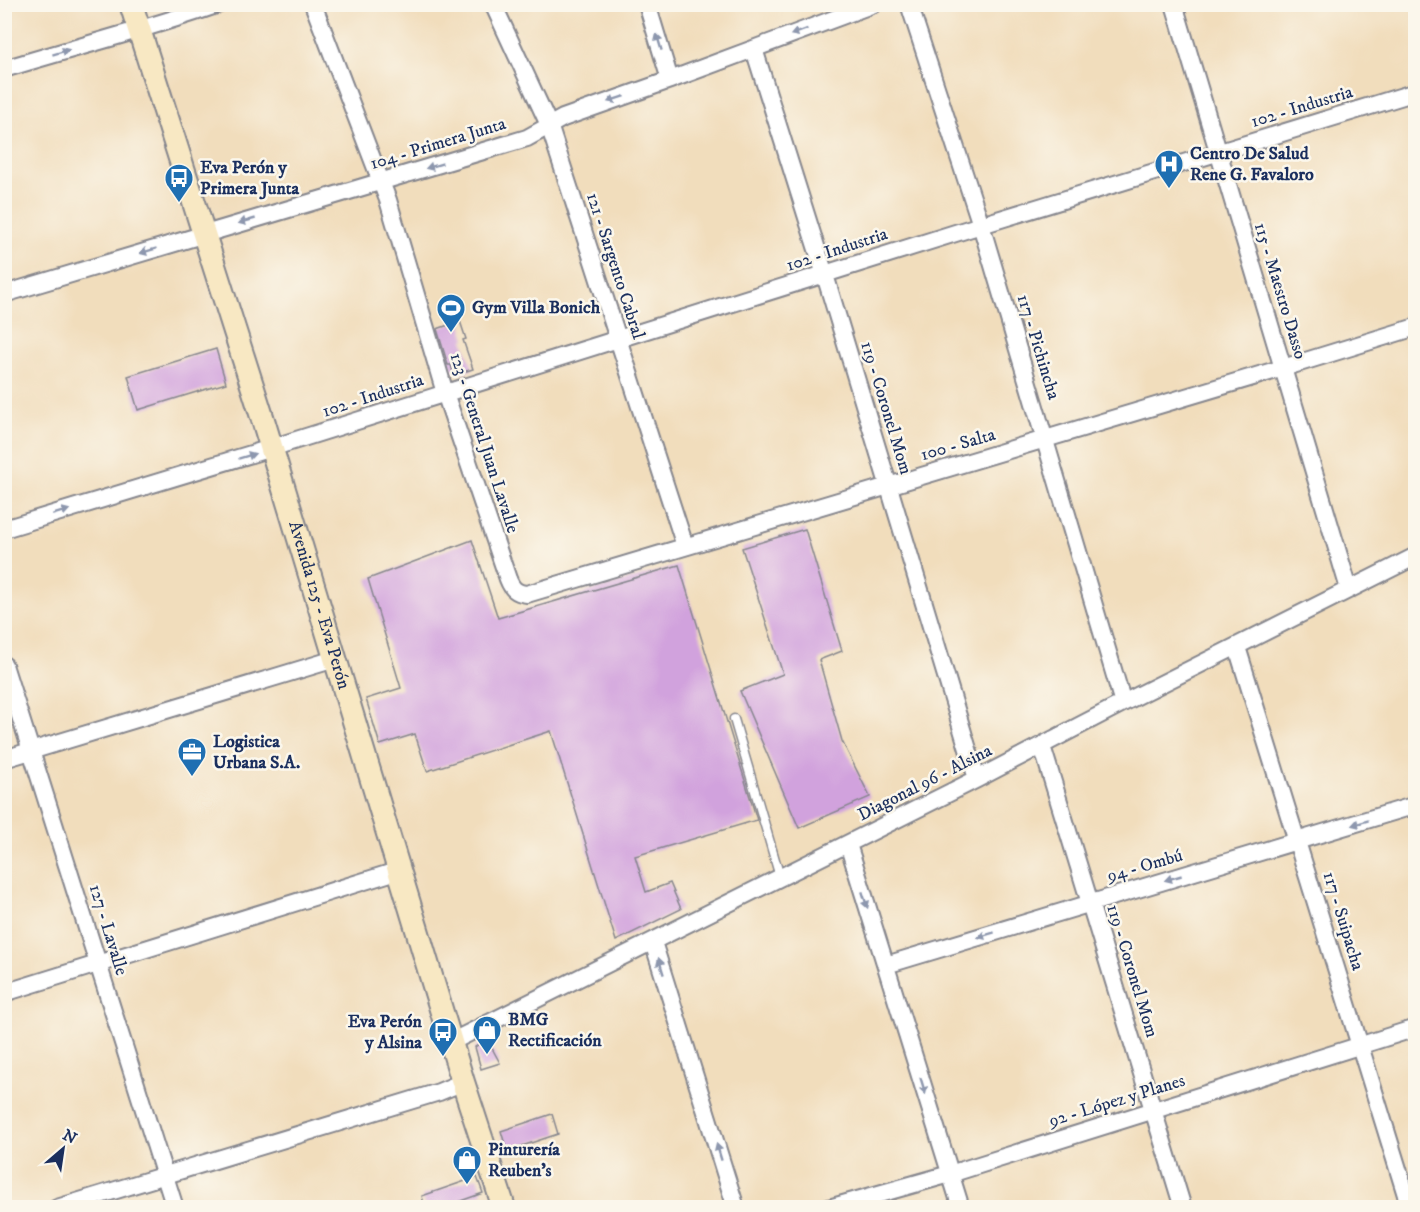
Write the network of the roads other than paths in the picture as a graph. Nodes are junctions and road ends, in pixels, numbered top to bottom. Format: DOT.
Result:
graph roads {
  1 [pos="130,4"];
  2 [pos="219,4"];
  3 [pos="313,4"];
  4 [pos="493,4"];
  5 [pos="647,4"];
  6 [pos="874,4"];
  7 [pos="909,4"];
  8 [pos="1174,4"];
  9 [pos="138,30"];
  10 [pos="754,49"];
  11 [pos="4,69"];
  12 [pos="670,80"];
  13 [pos="1416,92"];
  14 [pos="549,125"];
  15 [pos="1218,154"];
  16 [pos="381,182"];
  17 [pos="981,225"];
  18 [pos="204,234"];
  19 [pos="825,275"];
  20 [pos="4,294"];
  21 [pos="1416,327"];
  22 [pos="618,340"];
  23 [pos="1283,368"];
  24 [pos="445,393"];
  25 [pos="1045,440"];
  26 [pos="271,448"];
  27 [pos="889,485"];
  28 [pos="4,529"];
  29 [pos="685,546"];
  30 [pos="1416,556"];
  31 [pos="512,588"];
  32 [pos="1349,589"];
  33 [pos="1237,647"];
  34 [pos="335,659"];
  35 [pos="4,665"];
  36 [pos="1123,703"];
  37 [pos="734,719"];
  38 [pos="1042,746"];
  39 [pos="32,751"];
  40 [pos="4,759"];
  41 [pos="977,779"];
  42 [pos="1416,805"];
  43 [pos="1298,842"];
  44 [pos="848,844"];
  45 [pos="400,870"];
  46 [pos="780,877"];
  47 [pos="1091,902"];
  48 [pos="653,942"];
  49 [pos="98,963"];
  50 [pos="886,965"];
  51 [pos="4,993"];
  52 [pos="1416,1028"];
  53 [pos="451,1042"];
  54 [pos="1362,1045"];
  55 [pos="463,1082"];
  56 [pos="1153,1111"];
  57 [pos="950,1174"];
  58 [pos="165,1175"];
  59 [pos="57,1208"];
  60 [pos="175,1208"];
  61 [pos="504,1208"];
  62 [pos="736,1208"];
  63 [pos="829,1208"];
  64 [pos="960,1208"];
  65 [pos="1183,1208"];
  66 [pos="1410,1208"];
  1 -- 9 [label="main road, Avenida 125 - Eva Perón"];
  2 -- 9 [label="street"];
  3 -- 16 [label="street, 123 - General Juan Lavalle"];
  4 -- 14 [label="street, 121 - Sargento Cabral"];
  12 -- 5 [label="street, one-way"];
  6 -- 10 [label="street, 104 - Primera Junta, one-way"];
  7 -- 17 [label="street, 117 - Pichincha"];
  8 -- 15 [label="street, 115 - Maestro Dasso"];
  11 -- 9 [label="street, one-way"];
  9 -- 18 [label="main road, Avenida 125 - Eva Perón"];
  10 -- 12 [label="street, 104 - Primera Junta"];
  10 -- 19 [label="street, 119 - Coronel Mom"];
  12 -- 14 [label="street, 104 - Primera Junta, one-way"];
  13 -- 15 [label="street, 102 - Industria"];
  14 -- 16 [label="street, 104 - Primera Junta, one-way"];
  14 -- 22 [label="street, 121 - Sargento Cabral"];
  15 -- 17 [label="street, 102 - Industria"];
  15 -- 23 [label="street, 115 - Maestro Dasso"];
  16 -- 18 [label="street, 104 - Primera Junta, one-way"];
  16 -- 24 [label="street, 123 - General Juan Lavalle"];
  17 -- 19 [label="street, 102 - Industria"];
  17 -- 25 [label="street, 117 - Pichincha"];
  18 -- 20 [label="street, 104 - Primera Junta, one-way"];
  18 -- 26 [label="main road, Avenida 125 - Eva Perón"];
  19 -- 22 [label="street, 102 - Industria"];
  19 -- 27 [label="street, 119 - Coronel Mom"];
  21 -- 23 [label="street, 100 - Salta"];
  22 -- 24 [label="street, 102 - Industria"];
  22 -- 29 [label="street, 121 - Sargento Cabral"];
  23 -- 25 [label="street, 100 - Salta"];
  23 -- 32 [label="street, 115 - Maestro Dasso"];
  24 -- 26 [label="street, 102 - Industria"];
  24 -- 31 [label="street, 123 - General Juan Lavalle"];
  25 -- 27 [label="street, 100 - Salta"];
  25 -- 36 [label="street, 117 - Pichincha"];
  28 -- 26 [label="street, 102 - Industria, one-way"];
  26 -- 34 [label="main road, Avenida 125 - Eva Perón"];
  27 -- 29 [label="street, 100 - Salta"];
  27 -- 41 [label="street, 119 - Coronel Mom"];
  29 -- 31 [label="street, 100 - Salta"];
  30 -- 32 [label="street, Diagonal 96 - Alsina"];
  32 -- 33 [label="street, Diagonal 96 - Alsina"];
  33 -- 36 [label="street, Diagonal 96 - Alsina"];
  33 -- 43 [label="street, 117 - Suipacha"];
  34 -- 39 [label="street"];
  34 -- 45 [label="main road, Avenida 125 - Eva Perón"];
  35 -- 39 [label="street, 127 - Lavalle"];
  36 -- 38 [label="street, Diagonal 96 - Alsina"];
  37 -- 46 [label="lane"];
  38 -- 41 [label="street, Diagonal 96 - Alsina"];
  38 -- 47 [label="street, 119 - Coronel Mom"];
  39 -- 40 [label="street"];
  39 -- 49 [label="street, 127 - Lavalle"];
  41 -- 44 [label="street, Diagonal 96 - Alsina"];
  42 -- 43 [label="street, 94 - Ombú, one-way"];
  43 -- 47 [label="street, 94 - Ombú, one-way"];
  43 -- 54 [label="street, 117 - Suipacha"];
  44 -- 46 [label="street, Diagonal 96 - Alsina"];
  44 -- 50 [label="street, one-way"];
  45 -- 49 [label="street"];
  45 -- 53 [label="main road, Avenida 125 - Eva Perón"];
  46 -- 48 [label="street, Diagonal 96 - Alsina"];
  47 -- 50 [label="street, 94 - Ombú, one-way"];
  47 -- 56 [label="street, 119 - Coronel Mom"];
  48 -- 53 [label="street, Diagonal 96 - Alsina"];
  62 -- 48 [label="street, one-way"];
  49 -- 51 [label="street"];
  49 -- 58 [label="street, 127 - Lavalle"];
  50 -- 57 [label="street, one-way"];
  52 -- 54 [label="street, 92 - López y Planes"];
  53 -- 55 [label="main road, Avenida 125 - Eva Perón"];
  54 -- 56 [label="street, 92 - López y Planes"];
  54 -- 66 [label="street, 117 - Suipacha"];
  55 -- 58 [label="street"];
  55 -- 61 [label="main road, Avenida 125 - Eva Perón"];
  56 -- 57 [label="street, 92 - López y Planes"];
  56 -- 65 [label="street, 119 - Coronel Mom"];
  57 -- 63 [label="street, 92 - López y Planes"];
  57 -- 64 [label="street"];
  58 -- 59 [label="street"];
  58 -- 60 [label="street, 127 - Lavalle"];
}
